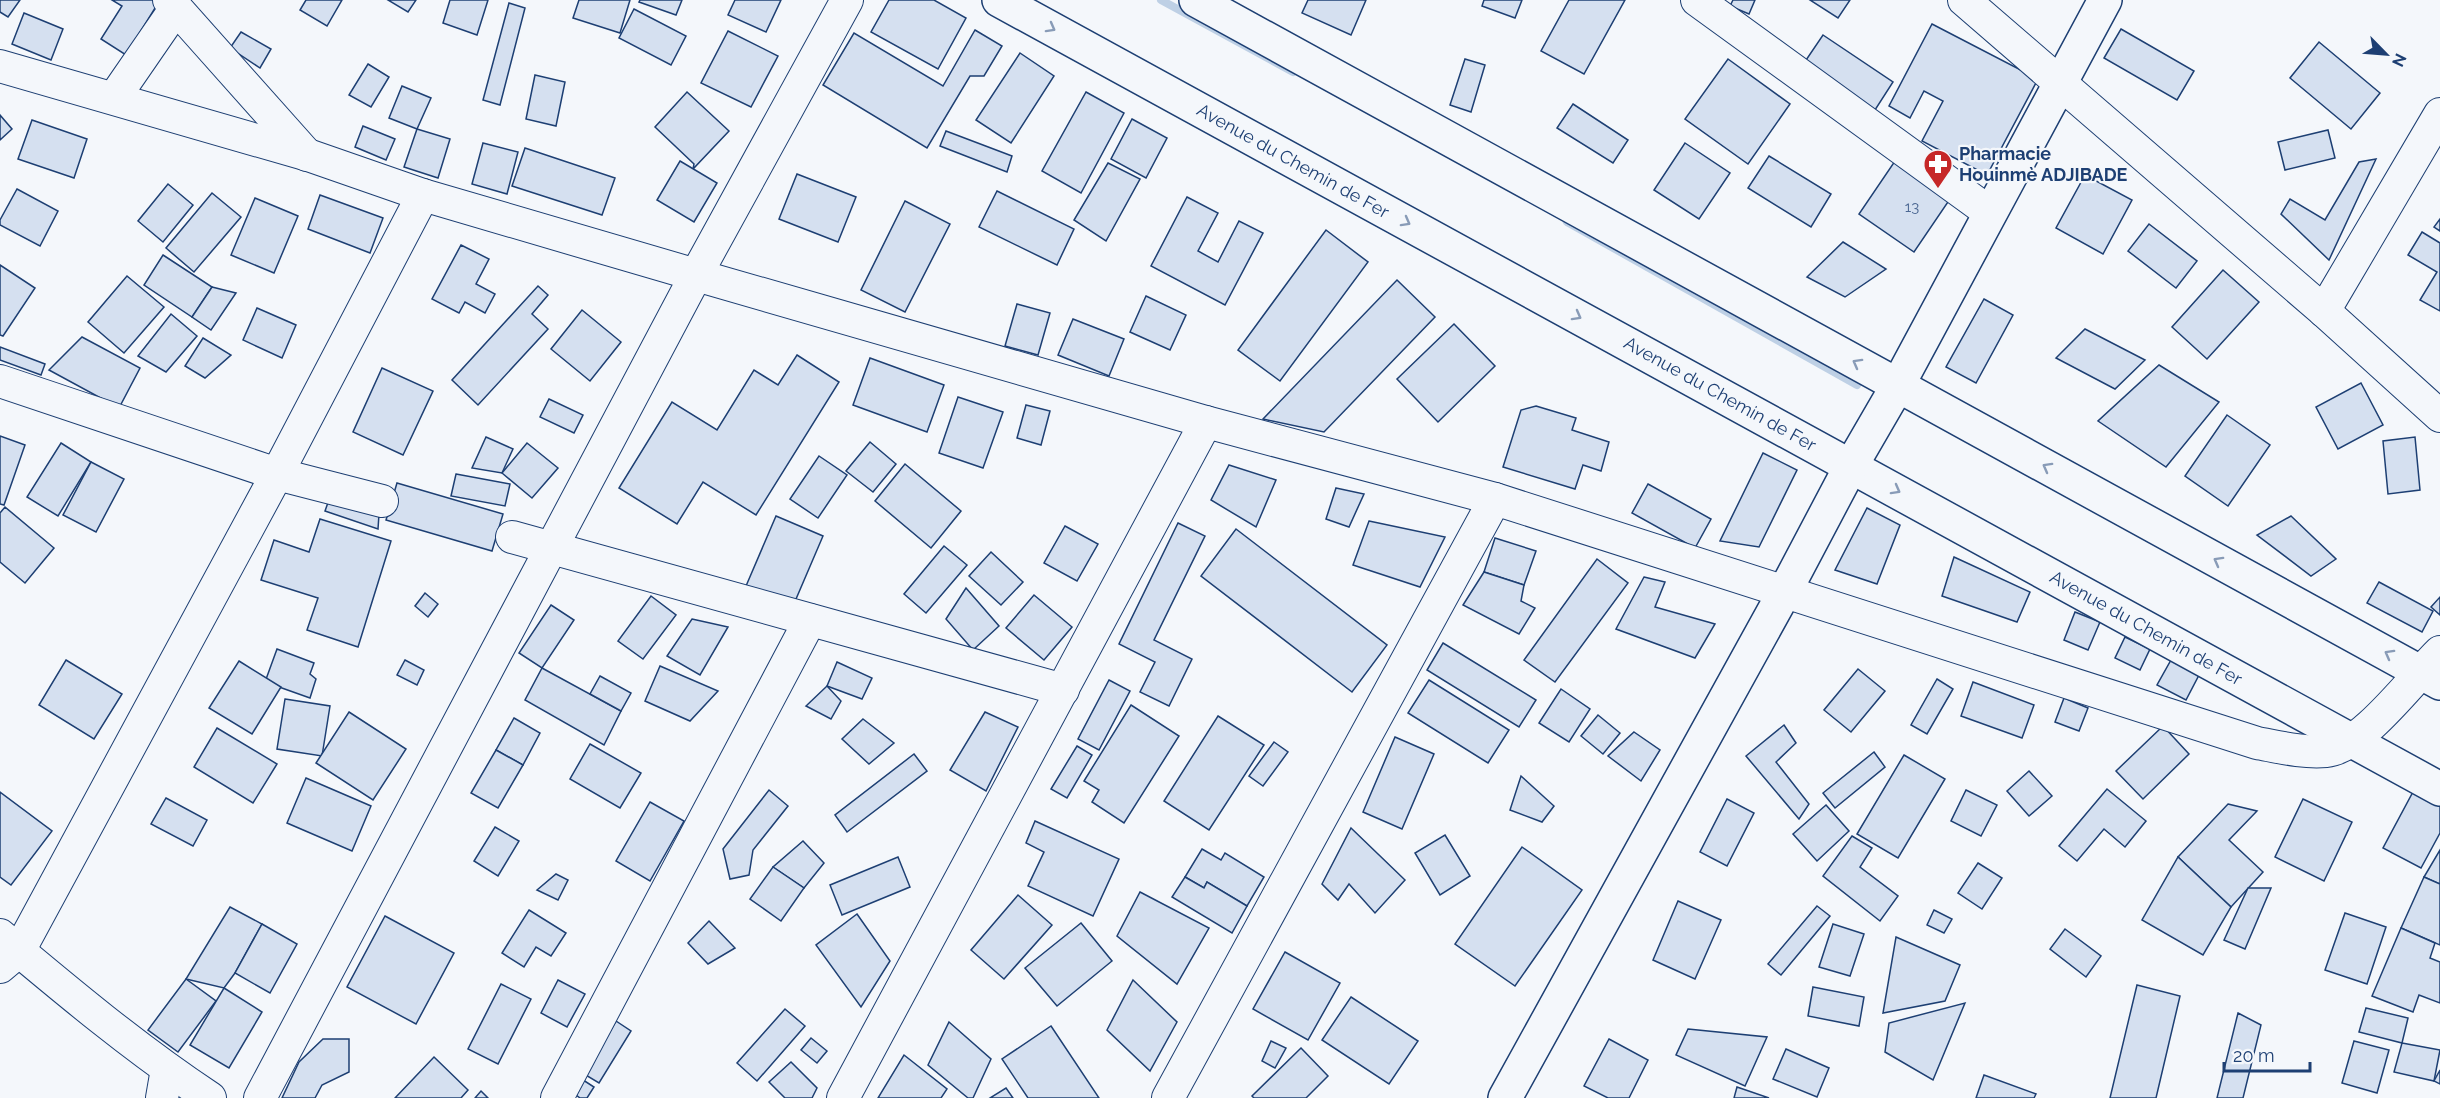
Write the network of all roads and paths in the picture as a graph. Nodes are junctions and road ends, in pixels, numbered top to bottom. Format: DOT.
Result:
graph roads {
  1 [pos="847,0"];
  2 [pos="999,0"];
  3 [pos="1196,0"];
  4 [pos="1696,0"];
  5 [pos="1964,0"];
  6 [pos="2105,0"];
  7 [pos="172,4"];
  8 [pos="0,66"];
  9 [pos="2060,83"];
  10 [pos="114,98"];
  11 [pos="2440,114"];
  12 [pos="308,155"];
  13 [pos="423,195"];
  14 [pos="1989,212"];
  15 [pos="696,275"];
  16 [pos="2324,311"];
  17 [pos="0,381"];
  18 [pos="1898,385"];
  19 [pos="2440,416"];
  20 [pos="1206,422"];
  21 [pos="1851,466"];
  22 [pos="277,474"];
  23 [pos="1495,499"];
  24 [pos="382,501"];
  25 [pos="512,537"];
  26 [pos="550,548"];
  27 [pos="1785,591"];
  28 [pos="810,620"];
  29 [pos="2433,669"];
  30 [pos="1063,690"];
  31 [pos="2352,741"];
  32 [pos="2440,789"];
  33 [pos="6,951"];
  34 [pos="164,1084"];
  35 [pos="210,1098"];
  36 [pos="260,1098"];
  37 [pos="557,1098"];
  38 [pos="843,1098"];
  39 [pos="1168,1098"];
  40 [pos="1505,1098"];
  1 -- 15 [label="street"];
  2 -- 21 [label="main road, Avenue du Chemin de Fer, one-way"];
  18 -- 3 [label="main road, one-way"];
  4 -- 14 [label="street"];
  5 -- 9 [label="street"];
  6 -- 9 [label="main road"];
  7 -- 10 [label="street"];
  7 -- 12 [label="street"];
  8 -- 10 [label="street"];
  9 -- 14 [label="main road"];
  9 -- 16 [label="street"];
  10 -- 12 [label="street"];
  11 -- 16 [label="street"];
  12 -- 13 [label="street"];
  13 -- 15 [label="street"];
  13 -- 22 [label="street"];
  14 -- 18 [label="main road"];
  15 -- 20 [label="street"];
  15 -- 26 [label="street"];
  16 -- 19 [label="street"];
  17 -- 22 [label="street"];
  18 -- 21 [label="main road"];
  29 -- 18 [label="main road, one-way"];
  20 -- 23 [label="street"];
  20 -- 30 [label="street"];
  21 -- 27 [label="main road"];
  21 -- 31 [label="main road, Avenue du Chemin de Fer, one-way"];
  22 -- 24 [label="street"];
  22 -- 33 [label="street"];
  23 -- 27 [label="street"];
  23 -- 39 [label="street"];
  25 -- 26 [label="street"];
  26 -- 28 [label="street"];
  26 -- 36 [label="street"];
  27 -- 31 [label="street"];
  27 -- 40 [label="main road"];
  28 -- 30 [label="street"];
  28 -- 37 [label="street"];
  29 -- 31 [label="street"];
  30 -- 38 [label="street"];
  31 -- 32 [label="main road, Avenue du Chemin de Fer"];
  33 -- 34 [label="street"];
  34 -- 35 [label="street"];
}
